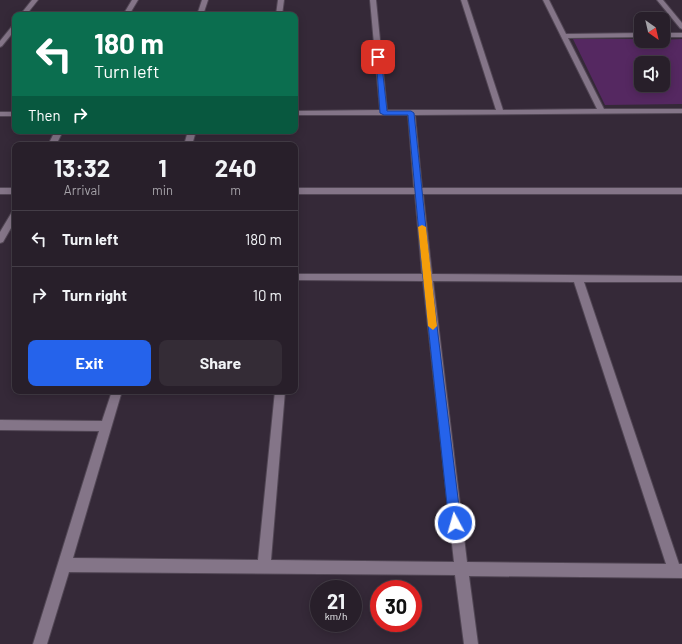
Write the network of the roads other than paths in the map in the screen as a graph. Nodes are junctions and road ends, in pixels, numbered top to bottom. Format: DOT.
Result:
graph roads {
  1 [pos="35,0"];
  2 [pos="135,0"];
  3 [pos="205,0"];
  4 [pos="282,0"];
  5 [pos="373,0"];
  6 [pos="464,0"];
  7 [pos="546,0"];
  8 [pos="660,0"];
  9 [pos="25,12"];
  10 [pos="128,12"];
  11 [pos="201,12"];
  12 [pos="280,12"];
  13 [pos="682,27"];
  14 [pos="12,30"];
  15 [pos="634,35"];
  16 [pos="670,35"];
  17 [pos="682,35"];
  18 [pos="564,36"];
  19 [pos="0,45"];
  20 [pos="602,112"];
  21 [pos="682,112"];
  22 [pos="298,113"];
  23 [pos="384,113"];
  24 [pos="411,113"];
  25 [pos="501,113"];
  26 [pos="0,114"];
  27 [pos="12,114"];
  28 [pos="418,190"];
  29 [pos="12,191"];
  30 [pos="298,191"];
  31 [pos="682,191"];
  32 [pos="0,192"];
  33 [pos="12,219"];
  34 [pos="0,240"];
  35 [pos="298,277"];
  36 [pos="427,277"];
  37 [pos="578,279"];
  38 [pos="682,279"];
  39 [pos="116,394"];
  40 [pos="280,394"];
  41 [pos="0,425"];
  42 [pos="107,426"];
  43 [pos="63,566"];
  44 [pos="264,567"];
  45 [pos="460,569"];
  46 [pos="679,571"];
  47 [pos="40,644"];
  48 [pos="471,644"];
  1 -- 9 [label="street"];
  2 -- 10 [label="street"];
  3 -- 11 [label="street"];
  4 -- 12 [label="street"];
  5 -- 23 [label="street"];
  6 -- 25 [label="street"];
  7 -- 18 [label="street"];
  8 -- 13 [label="street"];
  14 -- 19 [label="street"];
  15 -- 18 [label="street"];
  16 -- 17 [label="street"];
  18 -- 20 [label="street"];
  20 -- 21 [label="street"];
  20 -- 25 [label="street"];
  22 -- 23 [label="street"];
  23 -- 24 [label="street"];
  24 -- 25 [label="street"];
  24 -- 28 [label="street"];
  26 -- 27 [label="street"];
  28 -- 30 [label="street"];
  28 -- 31 [label="street"];
  28 -- 36 [label="street"];
  29 -- 32 [label="street"];
  33 -- 34 [label="street"];
  35 -- 36 [label="street"];
  36 -- 37 [label="street"];
  36 -- 45 [label="street"];
  37 -- 38 [label="street"];
  37 -- 46 [label="street"];
  39 -- 42 [label="street"];
  40 -- 44 [label="street"];
  41 -- 42 [label="street"];
  42 -- 43 [label="street"];
  43 -- 44 [label="street"];
  43 -- 47 [label="street"];
  44 -- 45 [label="street"];
  45 -- 46 [label="street"];
  45 -- 48 [label="street"];
}
